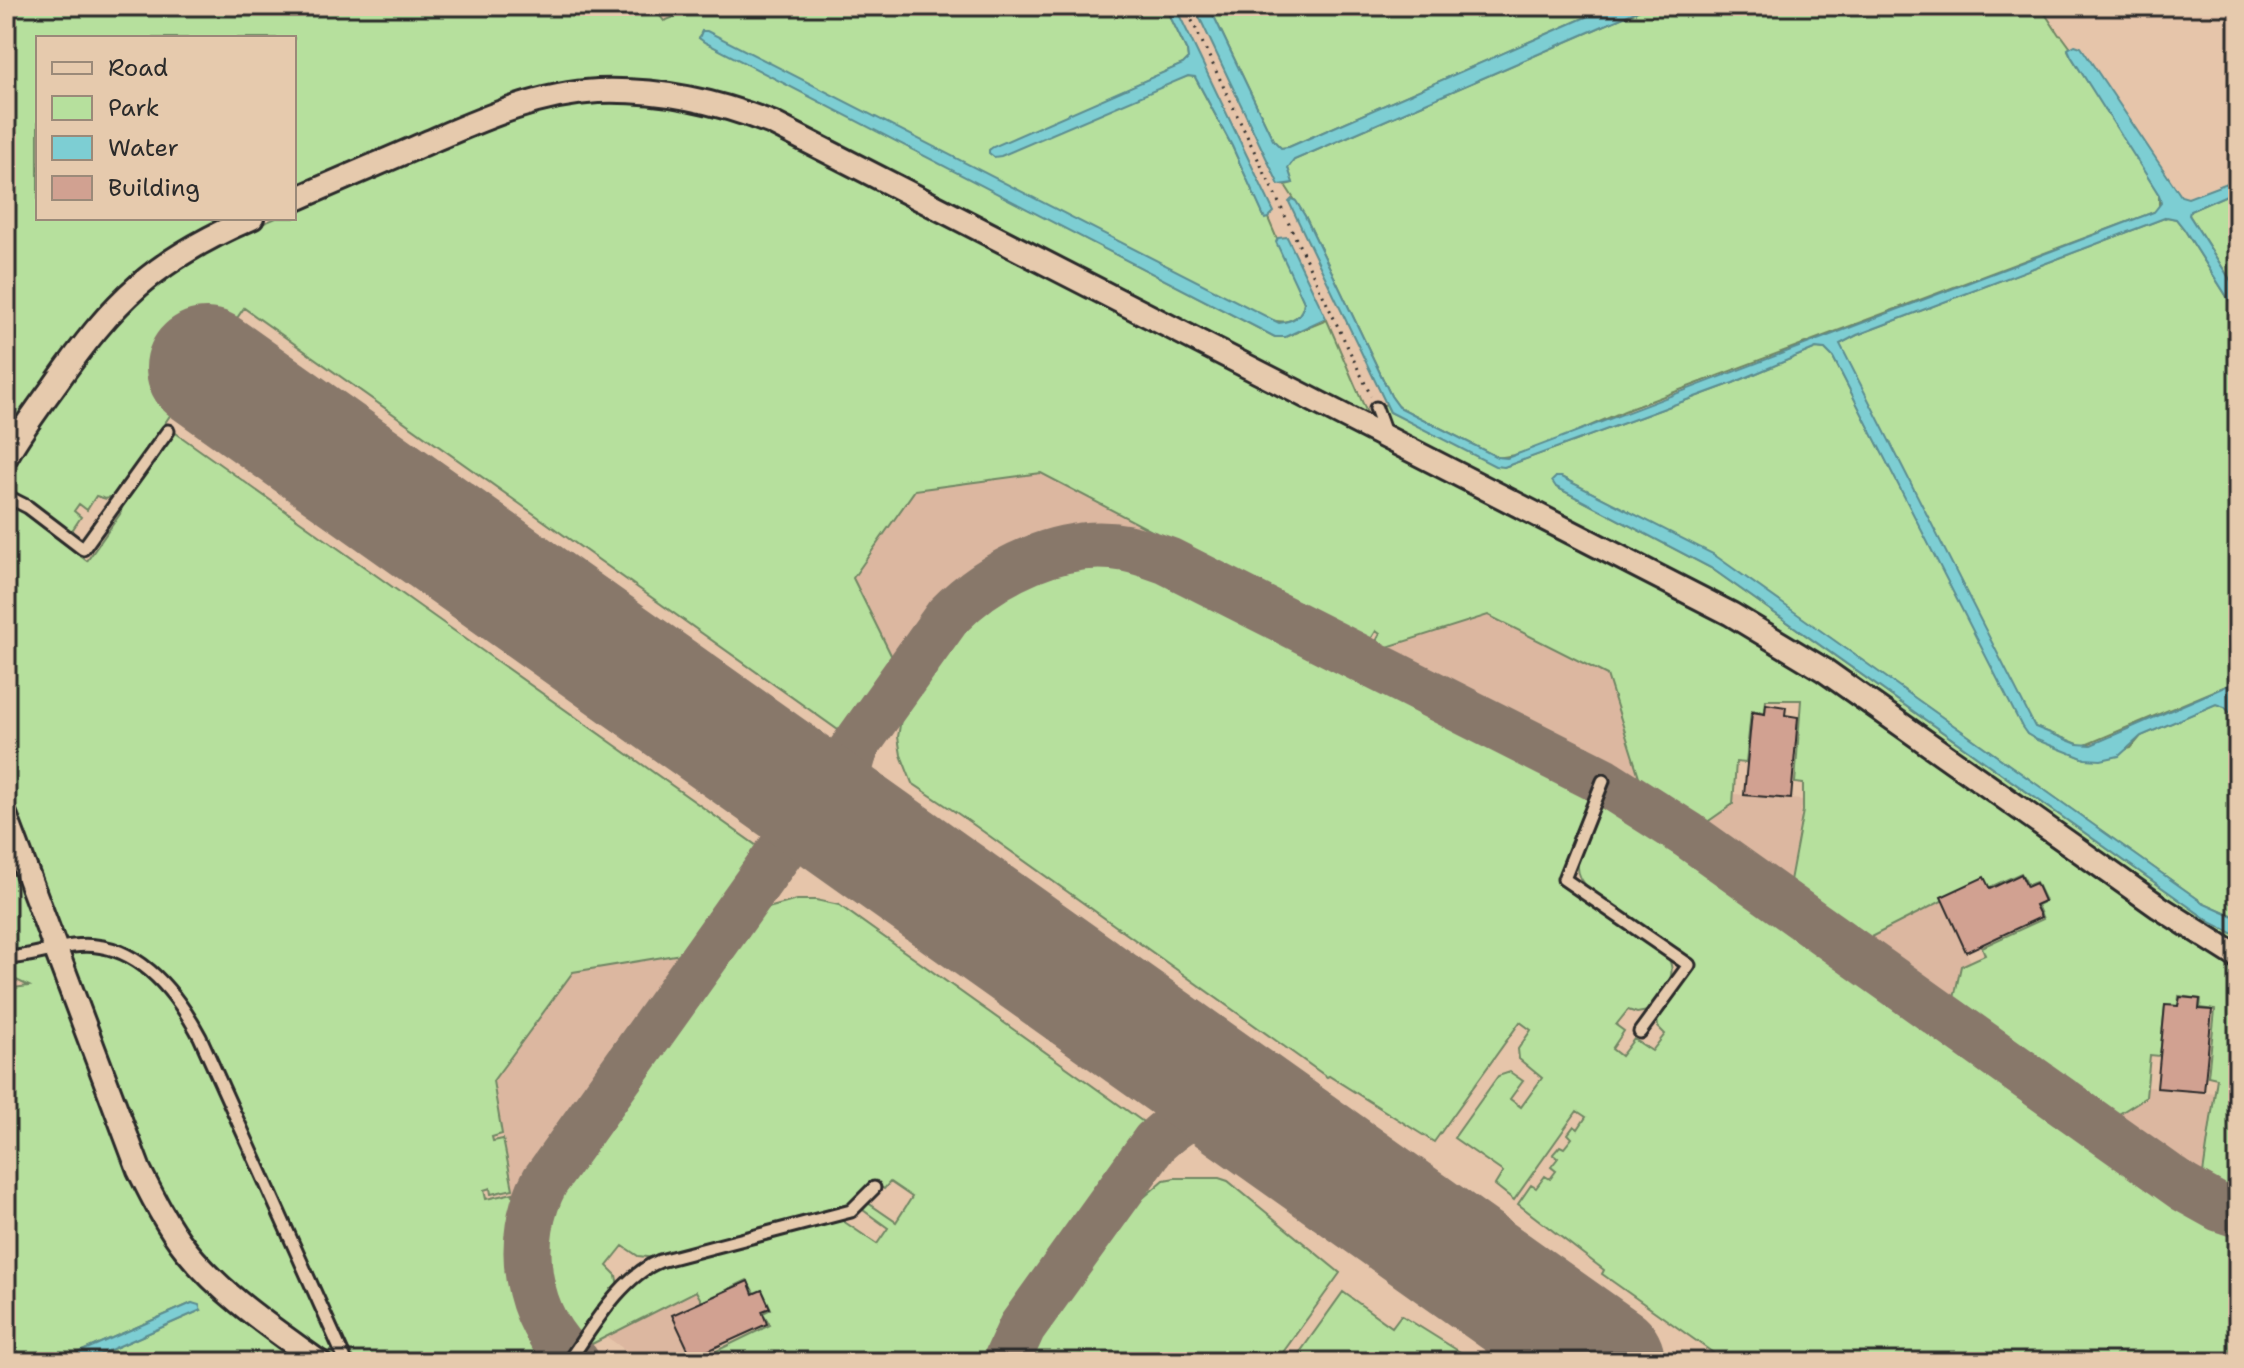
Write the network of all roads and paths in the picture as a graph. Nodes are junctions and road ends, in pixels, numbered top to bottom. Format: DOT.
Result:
graph roads {
  1 [pos="1185,6"];
  2 [pos="296,199"];
  3 [pos="248,220"];
  4 [pos="1376,408"];
  5 [pos="168,431"];
  6 [pos="1386,437"];
  7 [pos="6,457"];
  8 [pos="6,496"];
  9 [pos="1603,781"];
  10 [pos="6,817"];
  11 [pos="55,949"];
  12 [pos="2238,957"];
  13 [pos="6,958"];
  14 [pos="1640,1032"];
  15 [pos="874,1188"];
  16 [pos="319,1362"];
  17 [pos="346,1362"];
  18 [pos="568,1362"];
  1 -- 4 [label="path"];
  2 -- 6 [label="street"];
  3 -- 7 [label="street"];
  4 -- 6 [label="lane"];
  5 -- 8 [label="lane"];
  6 -- 12 [label="street"];
  9 -- 14 [label="lane"];
  10 -- 11 [label="street"];
  11 -- 13 [label="lane"];
  11 -- 16 [label="street"];
  11 -- 17 [label="lane"];
  15 -- 18 [label="lane"];
}
